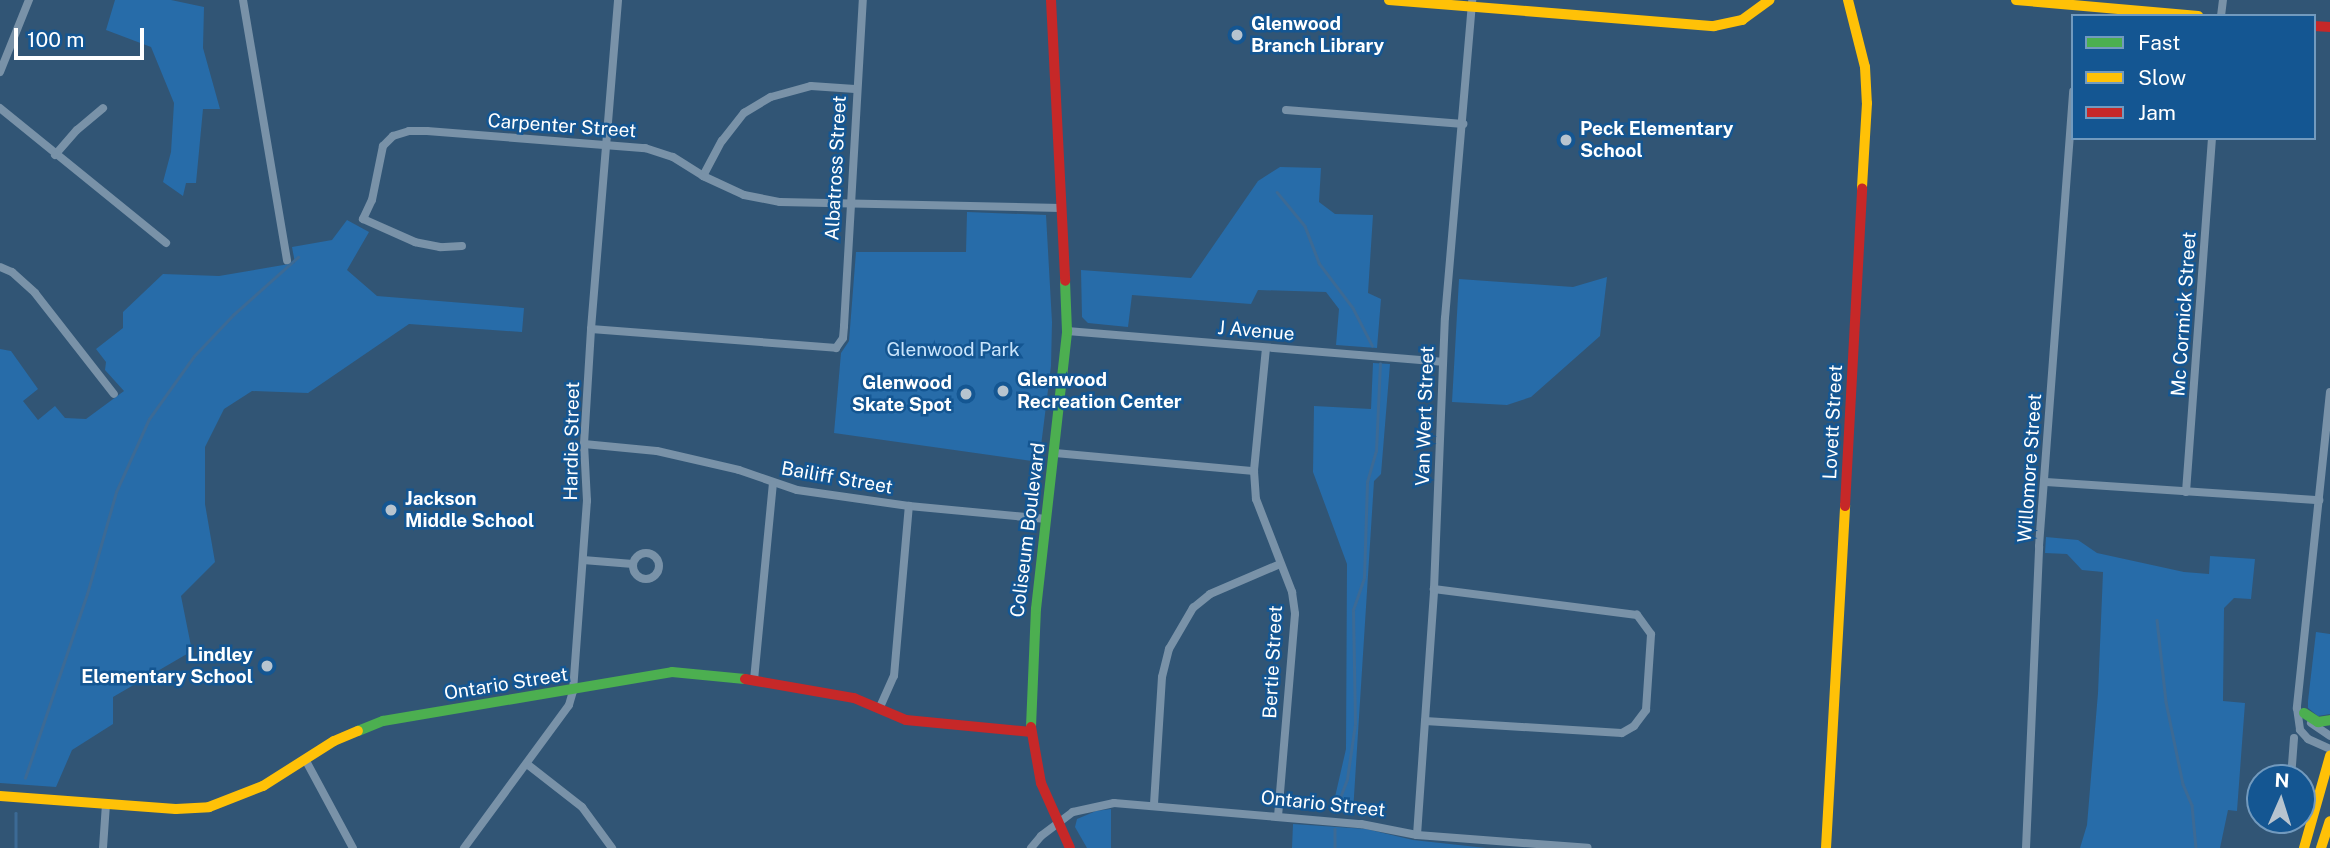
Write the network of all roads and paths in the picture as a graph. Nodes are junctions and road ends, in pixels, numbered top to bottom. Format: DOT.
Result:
graph roads {
  1 [pos="29,0"];
  2 [pos="243,0"];
  3 [pos="618,0"];
  4 [pos="863,0"];
  5 [pos="1051,0"];
  6 [pos="1389,0"];
  7 [pos="1770,0"];
  8 [pos="1848,0"];
  9 [pos="2016,0"];
  10 [pos="1472,4"];
  11 [pos="2077,11"];
  12 [pos="2150,14"];
  13 [pos="0,72"];
  14 [pos="855,89"];
  15 [pos="0,108"];
  16 [pos="103,108"];
  17 [pos="1286,110"];
  18 [pos="2071,111"];
  19 [pos="1463,124"];
  20 [pos="2212,140"];
  21 [pos="606,145"];
  22 [pos="55,155"];
  23 [pos="703,177"];
  24 [pos="849,203"];
  25 [pos="1061,208"];
  26 [pos="166,243"];
  27 [pos="461,246"];
  28 [pos="288,261"];
  29 [pos="0,267"];
  30 [pos="591,329"];
  31 [pos="1067,331"];
  32 [pos="1266,348"];
  33 [pos="1442,362"];
  34 [pos="2330,392"];
  35 [pos="114,394"];
  36 [pos="584,444"];
  37 [pos="1055,453"];
  38 [pos="1254,471"];
  39 [pos="2046,482"];
  40 [pos="773,484"];
  41 [pos="2186,492"];
  42 [pos="2319,500"];
  43 [pos="909,506"];
  44 [pos="1046,519"];
  45 [pos="583,560"];
  46 [pos="633,564"];
  47 [pos="1280,564"];
  48 [pos="1434,589"];
  49 [pos="754,680"];
  50 [pos="573,691"];
  51 [pos="2299,695"];
  52 [pos="880,707"];
  53 [pos="2304,713"];
  54 [pos="2330,720"];
  55 [pos="1425,721"];
  56 [pos="1031,732"];
  57 [pos="2330,736"];
  58 [pos="2294,738"];
  59 [pos="2330,749"];
  60 [pos="2330,756"];
  61 [pos="305,759"];
  62 [pos="527,764"];
  63 [pos="2292,764"];
  64 [pos="0,796"];
  65 [pos="106,804"];
  66 [pos="1154,804"];
  67 [pos="2316,811"];
  68 [pos="1278,816"];
  69 [pos="2330,821"];
  70 [pos="1057,823"];
  71 [pos="1417,835"];
  72 [pos="103,848"];
  73 [pos="352,848"];
  74 [pos="464,848"];
  75 [pos="612,848"];
  76 [pos="1031,848"];
  77 [pos="1070,848"];
  78 [pos="1588,848"];
  79 [pos="1826,848"];
  80 [pos="2026,848"];
  81 [pos="2321,848"];
  1 -- 13 [label="street"];
  2 -- 28 [label="street"];
  3 -- 21 [label="street, Hardie Street"];
  4 -- 14 [label="street, Albatross Street"];
  5 -- 25 [label="street, Coliseum Boulevard"];
  6 -- 10 [label="street"];
  7 -- 10 [label="street"];
  8 -- 79 [label="street, Lovett Street"];
  9 -- 11 [label="street"];
  10 -- 19 [label="street, Van Wert Street"];
  11 -- 12 [label="street"];
  14 -- 23 [label="street"];
  14 -- 24 [label="street, Albatross Street"];
  15 -- 22 [label="street"];
  16 -- 22 [label="street"];
  17 -- 19 [label="street"];
  18 -- 39 [label="street, Willomore Street"];
  19 -- 33 [label="street, Van Wert Street"];
  20 -- 41 [label="street, Mc Cormick Street"];
  21 -- 23 [label="street, Carpenter Street"];
  21 -- 27 [label="street, Carpenter Street"];
  21 -- 30 [label="street, Hardie Street"];
  22 -- 26 [label="street"];
  23 -- 24 [label="street, Carpenter Street"];
  24 -- 25 [label="street, Carpenter Street"];
  24 -- 30 [label="street, Albatross Street"];
  25 -- 31 [label="street, Coliseum Boulevard"];
  29 -- 35 [label="street"];
  30 -- 36 [label="street, Hardie Street"];
  31 -- 32 [label="street, J Avenue"];
  31 -- 37 [label="street, Coliseum Boulevard"];
  32 -- 33 [label="street, J Avenue"];
  32 -- 38 [label="street, Bertie Street"];
  33 -- 48 [label="street, Van Wert Street"];
  34 -- 42 [label="street"];
  36 -- 40 [label="street, Bailiff Street"];
  36 -- 45 [label="street, Hardie Street"];
  37 -- 38 [label="street"];
  37 -- 44 [label="street, Coliseum Boulevard"];
  38 -- 47 [label="street, Bertie Street"];
  39 -- 41 [label="street"];
  39 -- 80 [label="street, Willomore Street"];
  40 -- 43 [label="street, Bailiff Street"];
  40 -- 49 [label="street"];
  41 -- 42 [label="street"];
  42 -- 51 [label="street"];
  43 -- 44 [label="street, Bailiff Street"];
  43 -- 52 [label="street"];
  44 -- 56 [label="street, Coliseum Boulevard"];
  45 -- 46 [label="street"];
  45 -- 50 [label="street, Hardie Street"];
  47 -- 66 [label="street"];
  47 -- 68 [label="street, Bertie Street"];
  48 -- 55 [label="street, Van Wert Street"];
  48 -- 55 [label="street"];
  49 -- 50 [label="street, Ontario Street"];
  49 -- 52 [label="street, Ontario Street"];
  50 -- 61 [label="street, Ontario Street"];
  50 -- 62 [label="street, Hardie Street"];
  51 -- 53 [label="street"];
  51 -- 59 [label="street"];
  52 -- 56 [label="street, Ontario Street"];
  53 -- 54 [label="street"];
  53 -- 57 [label="street"];
  55 -- 71 [label="street, Van Wert Street"];
  56 -- 70 [label="street, Coliseum Boulevard"];
  58 -- 63 [label="street"];
  60 -- 67 [label="street"];
  61 -- 65 [label="street, Ontario Street"];
  61 -- 73 [label="street"];
  62 -- 74 [label="street, Hardie Street"];
  62 -- 75 [label="street"];
  64 -- 65 [label="street, Ontario Street"];
  65 -- 72 [label="street"];
  66 -- 68 [label="street, Ontario Street"];
  66 -- 70 [label="street, Ontario Street"];
  68 -- 71 [label="street, Ontario Street"];
  69 -- 81 [label="street"];
  70 -- 76 [label="street, Ontario Street"];
  70 -- 77 [label="street, Coliseum Boulevard"];
  71 -- 78 [label="street, Ontario Street"];
}
